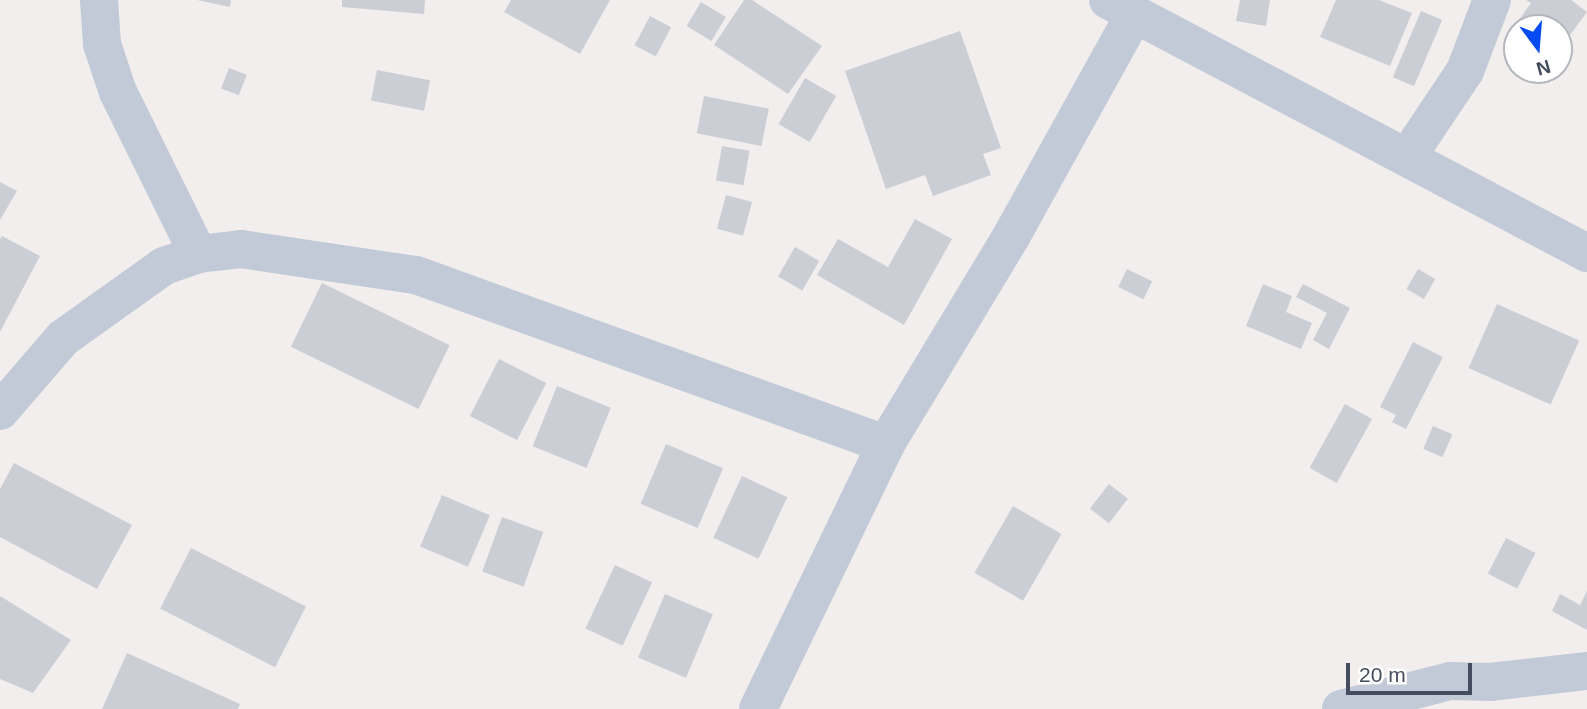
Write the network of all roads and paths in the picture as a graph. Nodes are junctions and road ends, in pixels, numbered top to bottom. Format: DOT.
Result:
graph roads {
  1 [pos="99,0"];
  2 [pos="1492,0"];
  3 [pos="1121,8"];
  4 [pos="1408,156"];
  5 [pos="1587,253"];
  6 [pos="198,254"];
  7 [pos="0,411"];
  8 [pos="886,444"];
  9 [pos="1587,671"];
  10 [pos="758,709"];
  11 [pos="1341,709"];
  1 -- 6 [label="street"];
  2 -- 4 [label="street"];
  3 -- 4 [label="street"];
  3 -- 8 [label="street"];
  4 -- 5 [label="street"];
  6 -- 7 [label="street"];
  6 -- 8 [label="street"];
  8 -- 10 [label="street"];
  9 -- 11 [label="street"];
}
